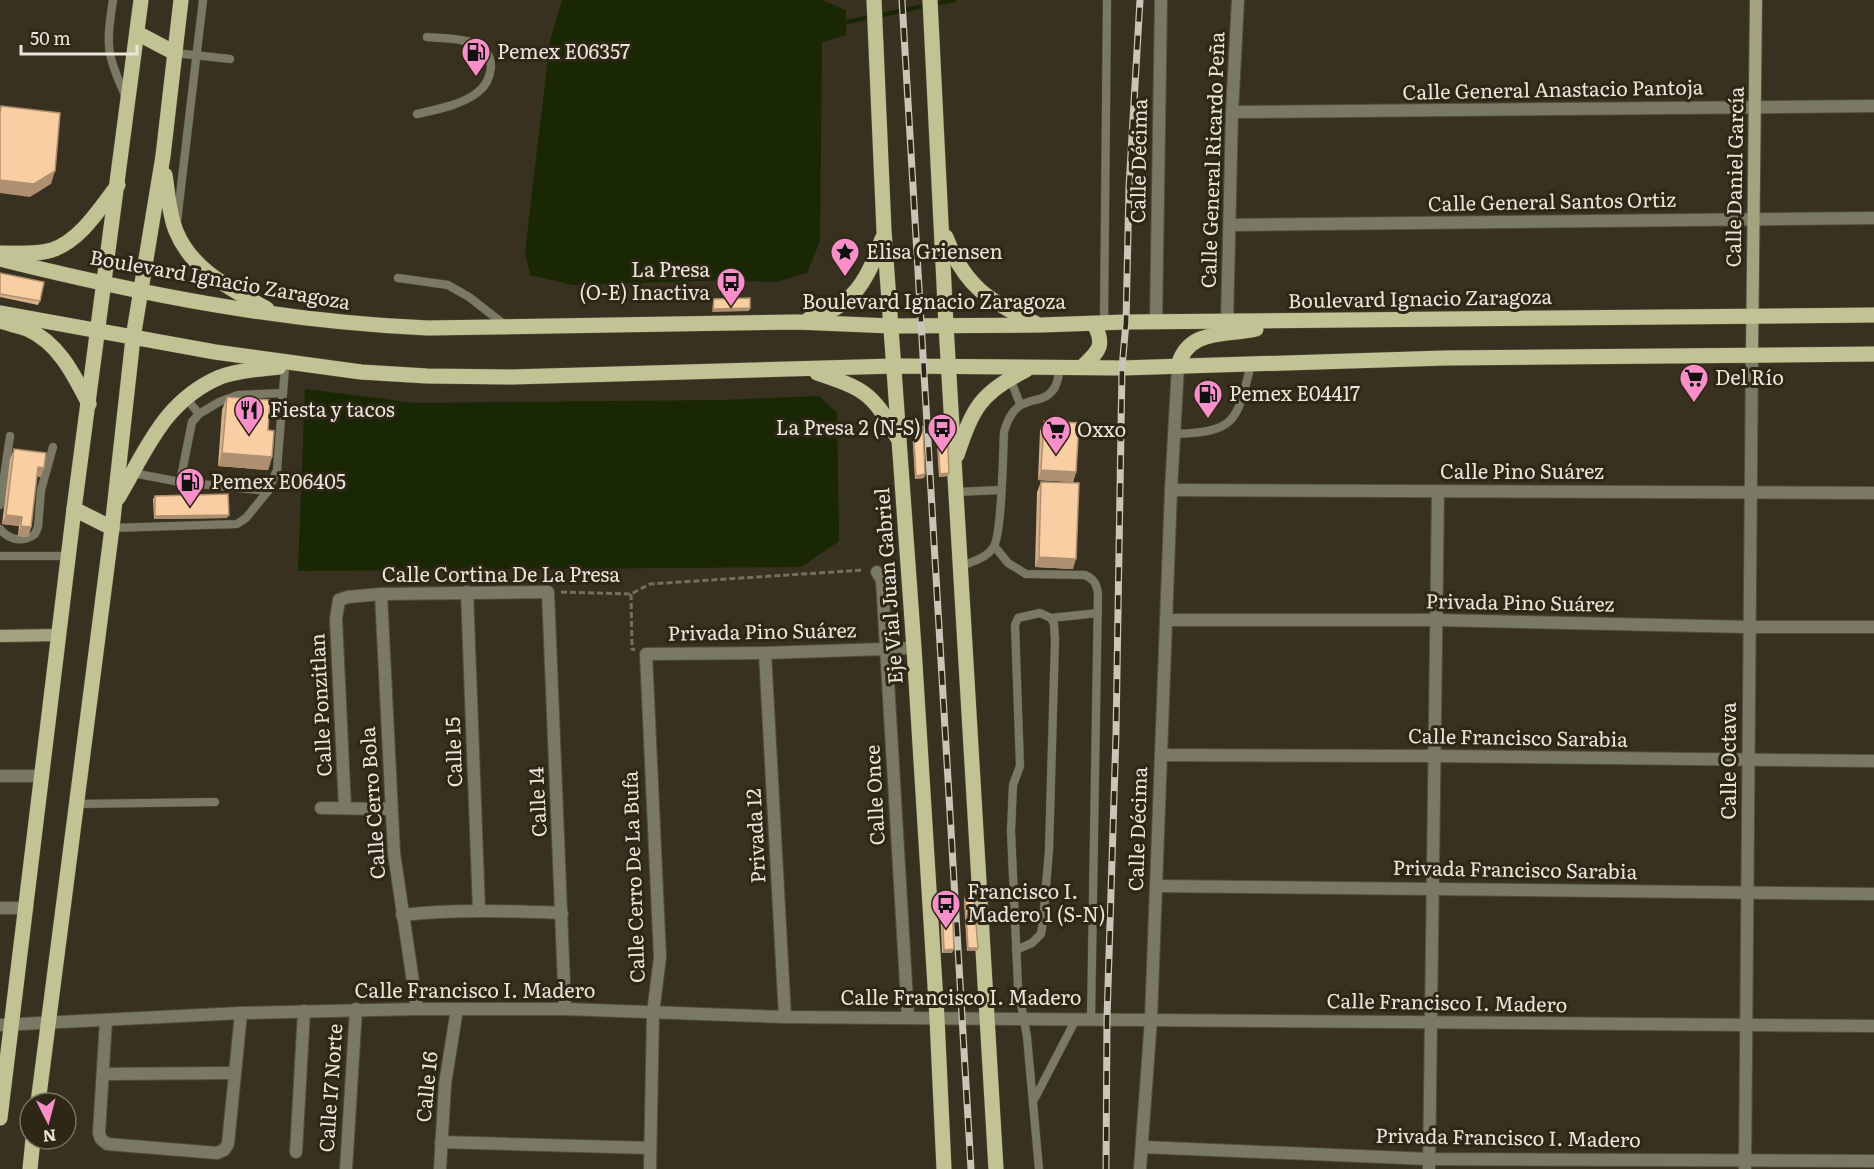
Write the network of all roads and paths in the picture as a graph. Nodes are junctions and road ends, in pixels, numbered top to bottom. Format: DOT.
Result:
graph roads {
  1 [pos="113,0"];
  2 [pos="141,0"];
  3 [pos="182,0"];
  4 [pos="203,0"];
  5 [pos="930,0"];
  6 [pos="1161,0"];
  7 [pos="1238,0"];
  8 [pos="1756,0"];
  9 [pos="1107,2"];
  10 [pos="874,3"];
  11 [pos="137,33"];
  12 [pos="427,37"];
  13 [pos="175,53"];
  14 [pos="197,56"];
  15 [pos="231,59"];
  16 [pos="128,103"];
  17 [pos="1874,106"];
  18 [pos="1755,107"];
  19 [pos="1233,112"];
  20 [pos="417,114"];
  21 [pos="163,156"];
  22 [pos="118,184"];
  23 [pos="1874,218"];
  24 [pos="1753,219"];
  25 [pos="1230,225"];
  26 [pos="942,226"];
  27 [pos="176,231"];
  28 [pos="884,231"];
  29 [pos="0,253"];
  30 [pos="0,259"];
  31 [pos="398,278"];
  32 [pos="105,284"];
  33 [pos="141,291"];
  34 [pos="0,313"];
  35 [pos="277,315"];
  36 [pos="1874,315"];
  37 [pos="1752,316"];
  38 [pos="0,321"];
  39 [pos="1276,321"];
  40 [pos="797,322"];
  41 [pos="1156,322"];
  42 [pos="1227,322"];
  43 [pos="1099,324"];
  44 [pos="946,325"];
  45 [pos="1041,325"];
  46 [pos="891,326"];
  47 [pos="508,328"];
  48 [pos="98,332"];
  49 [pos="133,338"];
  50 [pos="1752,354"];
  51 [pos="1874,354"];
  52 [pos="1251,364"];
  53 [pos="291,365"];
  54 [pos="894,366"];
  55 [pos="1178,366"];
  56 [pos="949,367"];
  57 [pos="1082,367"];
  58 [pos="1028,368"];
  59 [pos="1060,368"];
  60 [pos="808,370"];
  61 [pos="1010,378"];
  62 [pos="283,393"];
  63 [pos="186,398"];
  64 [pos="89,404"];
  65 [pos="1020,404"];
  66 [pos="200,414"];
  67 [pos="1174,434"];
  68 [pos="10,436"];
  69 [pos="900,442"];
  70 [pos="52,447"];
  71 [pos="955,463"];
  72 [pos="133,473"];
  73 [pos="180,482"];
  74 [pos="268,490"];
  75 [pos="1000,490"];
  76 [pos="1171,490"];
  77 [pos="1438,491"];
  78 [pos="956,492"];
  79 [pos="1750,493"];
  80 [pos="1874,493"];
  81 [pos="115,503"];
  82 [pos="0,505"];
  83 [pos="74,509"];
  84 [pos="112,528"];
  85 [pos="0,529"];
  86 [pos="995,547"];
  87 [pos="0,556"];
  88 [pos="69,556"];
  89 [pos="961,566"];
  90 [pos="877,572"];
  91 [pos="467,592"];
  92 [pos="548,592"];
  93 [pos="381,594"];
  94 [pos="631,594"];
  95 [pos="339,600"];
  96 [pos="1098,613"];
  97 [pos="1051,618"];
  98 [pos="1166,620"];
  99 [pos="1437,620"];
  100 [pos="1749,627"];
  101 [pos="1874,627"];
  102 [pos="59,635"];
  103 [pos="0,636"];
  104 [pos="886,648"];
  105 [pos="914,648"];
  106 [pos="765,653"];
  107 [pos="646,654"];
  108 [pos="1161,755"];
  109 [pos="1435,756"];
  110 [pos="1748,760"];
  111 [pos="1874,761"];
  112 [pos="0,776"];
  113 [pos="43,776"];
  114 [pos="215,802"];
  115 [pos="76,804"];
  116 [pos="321,808"];
  117 [pos="345,808"];
  118 [pos="390,809"];
  119 [pos="1156,886"];
  120 [pos="1433,888"];
  121 [pos="1747,892"];
  122 [pos="1874,894"];
  123 [pos="0,908"];
  124 [pos="27,908"];
  125 [pos="479,910"];
  126 [pos="562,913"];
  127 [pos="402,915"];
  128 [pos="1016,950"];
  129 [pos="356,1009"];
  130 [pos="417,1009"];
  131 [pos="457,1009"];
  132 [pos="565,1009"];
  133 [pos="304,1011"];
  134 [pos="241,1013"];
  135 [pos="653,1013"];
  136 [pos="785,1017"];
  137 [pos="988,1017"];
  138 [pos="908,1018"];
  139 [pos="937,1018"];
  140 [pos="1024,1018"];
  141 [pos="1076,1019"];
  142 [pos="1091,1019"];
  143 [pos="1151,1019"];
  144 [pos="106,1020"];
  145 [pos="47,1023"];
  146 [pos="1432,1023"];
  147 [pos="6,1025"];
  148 [pos="1746,1025"];
  149 [pos="1874,1026"];
  150 [pos="235,1073"];
  151 [pos="103,1074"];
  152 [pos="39,1091"];
  153 [pos="1034,1100"];
  154 [pos="0,1118"];
  155 [pos="441,1142"];
  156 [pos="1142,1147"];
  157 [pos="650,1148"];
  158 [pos="32,1151"];
  159 [pos="296,1152"];
  160 [pos="1874,1161"];
  161 [pos="1429,1164"];
  162 [pos="1745,1164"];
  163 [pos="30,1169"];
  164 [pos="346,1169"];
  165 [pos="440,1169"];
  166 [pos="650,1169"];
  167 [pos="944,1169"];
  168 [pos="996,1169"];
  169 [pos="1039,1169"];
  170 [pos="1140,1169"];
  1 -- 16 [label="lane"];
  2 -- 11 [label="main road"];
  3 -- 13 [label="main road"];
  4 -- 14 [label="lane"];
  5 -- 26 [label="main road"];
  6 -- 41 [label="street, Calle Décima"];
  7 -- 19 [label="street, Calle General Ricardo Peña"];
  8 -- 18 [label="main road, Calle Daniel García"];
  9 -- 43 [label="lane"];
  10 -- 28 [label="main road, Eje Vial Juan Gabriel"];
  11 -- 13 [label="main road"];
  11 -- 16 [label="main road"];
  12 -- 20 [label="lane"];
  13 -- 14 [label="lane"];
  13 -- 21 [label="main road"];
  14 -- 15 [label="lane"];
  14 -- 27 [label="lane"];
  16 -- 22 [label="main road"];
  17 -- 18 [label="street, Calle General Anastacio Pantoja"];
  18 -- 19 [label="street, Calle General Anastacio Pantoja"];
  18 -- 24 [label="main road, Calle Daniel García"];
  19 -- 25 [label="street, Calle General Ricardo Peña"];
  21 -- 27 [label="main road"];
  21 -- 33 [label="main road"];
  22 -- 29 [label="main road"];
  22 -- 32 [label="main road"];
  23 -- 24 [label="street, Calle General Santos Ortiz"];
  24 -- 25 [label="street, Calle General Santos Ortiz"];
  24 -- 37 [label="main road, Calle Daniel García"];
  25 -- 42 [label="street, Calle General Ricardo Peña"];
  26 -- 44 [label="main road"];
  26 -- 45 [label="main road"];
  27 -- 35 [label="main road"];
  28 -- 40 [label="main road"];
  28 -- 46 [label="main road, Eje Vial Juan Gabriel"];
  30 -- 32 [label="main road, Boulevard Ignacio Zaragoza"];
  31 -- 47 [label="lane"];
  32 -- 33 [label="main road, Boulevard Ignacio Zaragoza"];
  32 -- 48 [label="main road"];
  33 -- 35 [label="main road, Boulevard Ignacio Zaragoza"];
  33 -- 49 [label="main road"];
  34 -- 48 [label="main road"];
  35 -- 47 [label="main road, Boulevard Ignacio Zaragoza"];
  36 -- 37 [label="main road, Boulevard Ignacio Zaragoza"];
  37 -- 39 [label="main road, Boulevard Ignacio Zaragoza"];
  37 -- 50 [label="main road, Calle Daniel García"];
  38 -- 64 [label="main road"];
  39 -- 42 [label="main road, Boulevard Ignacio Zaragoza"];
  39 -- 55 [label="main road"];
  40 -- 46 [label="main road, Boulevard Ignacio Zaragoza"];
  40 -- 47 [label="main road, Boulevard Ignacio Zaragoza"];
  41 -- 42 [label="main road, Boulevard Ignacio Zaragoza"];
  41 -- 43 [label="main road, Boulevard Ignacio Zaragoza"];
  43 -- 45 [label="main road, Boulevard Ignacio Zaragoza"];
  43 -- 57 [label="main road"];
  44 -- 45 [label="main road, Boulevard Ignacio Zaragoza"];
  44 -- 46 [label="main road, Boulevard Ignacio Zaragoza"];
  44 -- 56 [label="main road"];
  46 -- 54 [label="main road, Eje Vial Juan Gabriel"];
  48 -- 49 [label="main road"];
  48 -- 64 [label="main road"];
  49 -- 53 [label="main road"];
  49 -- 81 [label="main road"];
  50 -- 51 [label="main road"];
  50 -- 52 [label="main road"];
  50 -- 79 [label="street, Calle Octava"];
  52 -- 55 [label="main road"];
  52 -- 67 [label="lane"];
  53 -- 60 [label="main road"];
  53 -- 62 [label="lane"];
  53 -- 63 [label="main road"];
  54 -- 56 [label="main road"];
  54 -- 60 [label="main road"];
  54 -- 69 [label="main road, Eje Vial Juan Gabriel"];
  55 -- 57 [label="main road"];
  55 -- 67 [label="street, Calle Décima"];
  56 -- 58 [label="main road"];
  56 -- 71 [label="main road"];
  57 -- 59 [label="main road"];
  58 -- 59 [label="main road"];
  58 -- 61 [label="main road"];
  59 -- 65 [label="lane"];
  60 -- 69 [label="main road"];
  61 -- 65 [label="lane"];
  61 -- 71 [label="main road"];
  62 -- 66 [label="lane"];
  62 -- 74 [label="lane"];
  63 -- 66 [label="lane"];
  63 -- 72 [label="main road"];
  64 -- 83 [label="main road"];
  65 -- 75 [label="lane"];
  66 -- 73 [label="lane"];
  67 -- 76 [label="street, Calle Décima"];
  68 -- 82 [label="lane"];
  69 -- 105 [label="main road, Eje Vial Juan Gabriel"];
  70 -- 85 [label="lane"];
  71 -- 78 [label="main road"];
  72 -- 73 [label="lane"];
  72 -- 81 [label="main road"];
  73 -- 74 [label="lane"];
  74 -- 84 [label="lane"];
  75 -- 78 [label="lane"];
  75 -- 86 [label="lane"];
  76 -- 77 [label="street, Calle Pino Suárez"];
  76 -- 98 [label="street, Calle Décima"];
  77 -- 79 [label="street, Calle Pino Suárez"];
  77 -- 99 [label="street"];
  78 -- 89 [label="main road"];
  79 -- 80 [label="street, Calle Pino Suárez"];
  79 -- 100 [label="street, Calle Octava"];
  81 -- 84 [label="main road"];
  83 -- 84 [label="main road"];
  83 -- 88 [label="main road"];
  84 -- 115 [label="main road"];
  86 -- 89 [label="lane"];
  86 -- 96 [label="lane"];
  87 -- 88 [label="lane"];
  88 -- 102 [label="main road"];
  89 -- 137 [label="main road"];
  90 -- 94 [label="path, Calle Cortina De La Presa"];
  90 -- 104 [label="street, Calle Once"];
  91 -- 92 [label="street, Calle Cortina De La Presa"];
  91 -- 93 [label="street, Calle Cortina De La Presa"];
  91 -- 125 [label="street, Calle 15"];
  92 -- 94 [label="path, Calle Cortina De La Presa"];
  92 -- 126 [label="street, Calle 14"];
  93 -- 95 [label="street, Calle Cortina De La Presa"];
  93 -- 118 [label="street, Calle Cerro Bola"];
  94 -- 107 [label="path"];
  95 -- 117 [label="street, Calle Ponzitlan"];
  96 -- 97 [label="lane"];
  96 -- 142 [label="lane"];
  97 -- 128 [label="lane"];
  97 -- 128 [label="lane"];
  98 -- 99 [label="street, Privada Pino Suárez"];
  98 -- 108 [label="street, Calle Décima"];
  99 -- 100 [label="street, Privada Pino Suárez"];
  99 -- 109 [label="street"];
  100 -- 101 [label="street, Privada Pino Suárez"];
  100 -- 110 [label="street, Calle Octava"];
  102 -- 103 [label="main road"];
  102 -- 113 [label="main road"];
  104 -- 105 [label="street, Privada Pino Suárez"];
  104 -- 106 [label="street, Privada Pino Suárez"];
  104 -- 138 [label="street, Calle Once"];
  105 -- 139 [label="main road, Eje Vial Juan Gabriel"];
  106 -- 107 [label="street, Privada Pino Suárez"];
  106 -- 136 [label="street, Privada 12"];
  107 -- 135 [label="street, Calle Cerro De La Bufa"];
  108 -- 109 [label="street, Calle Francisco Sarabia"];
  108 -- 119 [label="street, Calle Décima"];
  109 -- 110 [label="street, Calle Francisco Sarabia"];
  109 -- 120 [label="street"];
  110 -- 111 [label="street, Calle Francisco Sarabia"];
  110 -- 121 [label="street, Calle Octava"];
  112 -- 113 [label="street"];
  113 -- 124 [label="main road"];
  114 -- 115 [label="lane"];
  115 -- 145 [label="main road"];
  116 -- 117 [label="street"];
  117 -- 118 [label="street"];
  118 -- 127 [label="street, Calle Cerro Bola"];
  119 -- 120 [label="street, Privada Francisco Sarabia"];
  119 -- 143 [label="street, Calle Décima"];
  120 -- 121 [label="street, Privada Francisco Sarabia"];
  120 -- 146 [label="street"];
  121 -- 122 [label="street, Privada Francisco Sarabia"];
  121 -- 148 [label="street, Calle Octava"];
  123 -- 124 [label="street"];
  124 -- 147 [label="main road"];
  125 -- 126 [label="street"];
  125 -- 127 [label="street"];
  126 -- 132 [label="street, Calle 14"];
  127 -- 130 [label="street, Calle Cerro Bola"];
  128 -- 140 [label="lane"];
  129 -- 130 [label="street, Calle Francisco I. Madero"];
  129 -- 133 [label="street, Calle Francisco I. Madero"];
  129 -- 164 [label="street, Calle 17 Norte"];
  130 -- 131 [label="street, Calle Francisco I. Madero"];
  131 -- 132 [label="street, Calle Francisco I. Madero"];
  131 -- 155 [label="street, Calle 16"];
  132 -- 135 [label="street, Calle Francisco I. Madero"];
  133 -- 134 [label="street, Calle Francisco I. Madero"];
  133 -- 159 [label="street"];
  134 -- 144 [label="street, Calle Francisco I. Madero"];
  134 -- 150 [label="street"];
  135 -- 136 [label="street, Calle Francisco I. Madero"];
  135 -- 157 [label="street, Calle Cerro De La Bufa"];
  136 -- 138 [label="street, Calle Francisco I. Madero"];
  137 -- 139 [label="street, Calle Francisco I. Madero"];
  137 -- 140 [label="street, Calle Francisco I. Madero"];
  137 -- 168 [label="main road"];
  138 -- 139 [label="street, Calle Francisco I. Madero"];
  139 -- 167 [label="main road, Eje Vial Juan Gabriel"];
  140 -- 141 [label="street, Calle Francisco I. Madero"];
  140 -- 153 [label="lane"];
  141 -- 142 [label="street, Calle Francisco I. Madero"];
  141 -- 153 [label="lane"];
  142 -- 143 [label="street, Calle Francisco I. Madero"];
  143 -- 146 [label="street, Calle Francisco I. Madero"];
  143 -- 156 [label="street, Calle Décima"];
  144 -- 145 [label="street, Calle Francisco I. Madero"];
  144 -- 151 [label="street"];
  145 -- 147 [label="street, Calle Francisco I. Madero"];
  145 -- 152 [label="main road"];
  146 -- 148 [label="street, Calle Francisco I. Madero"];
  146 -- 161 [label="street"];
  147 -- 154 [label="main road"];
  148 -- 149 [label="street, Calle Francisco I. Madero"];
  148 -- 162 [label="street, Calle Octava"];
  150 -- 151 [label="street"];
  150 -- 151 [label="street"];
  153 -- 169 [label="lane"];
  155 -- 157 [label="street"];
  155 -- 165 [label="street, Calle 16"];
  156 -- 161 [label="street, Privada Francisco I. Madero"];
  156 -- 170 [label="street, Calle Décima"];
  157 -- 166 [label="street, Calle Cerro De La Bufa"];
  158 -- 163 [label="main road"];
  160 -- 162 [label="street, Privada Francisco I. Madero"];
  161 -- 162 [label="street, Privada Francisco I. Madero"];
}
